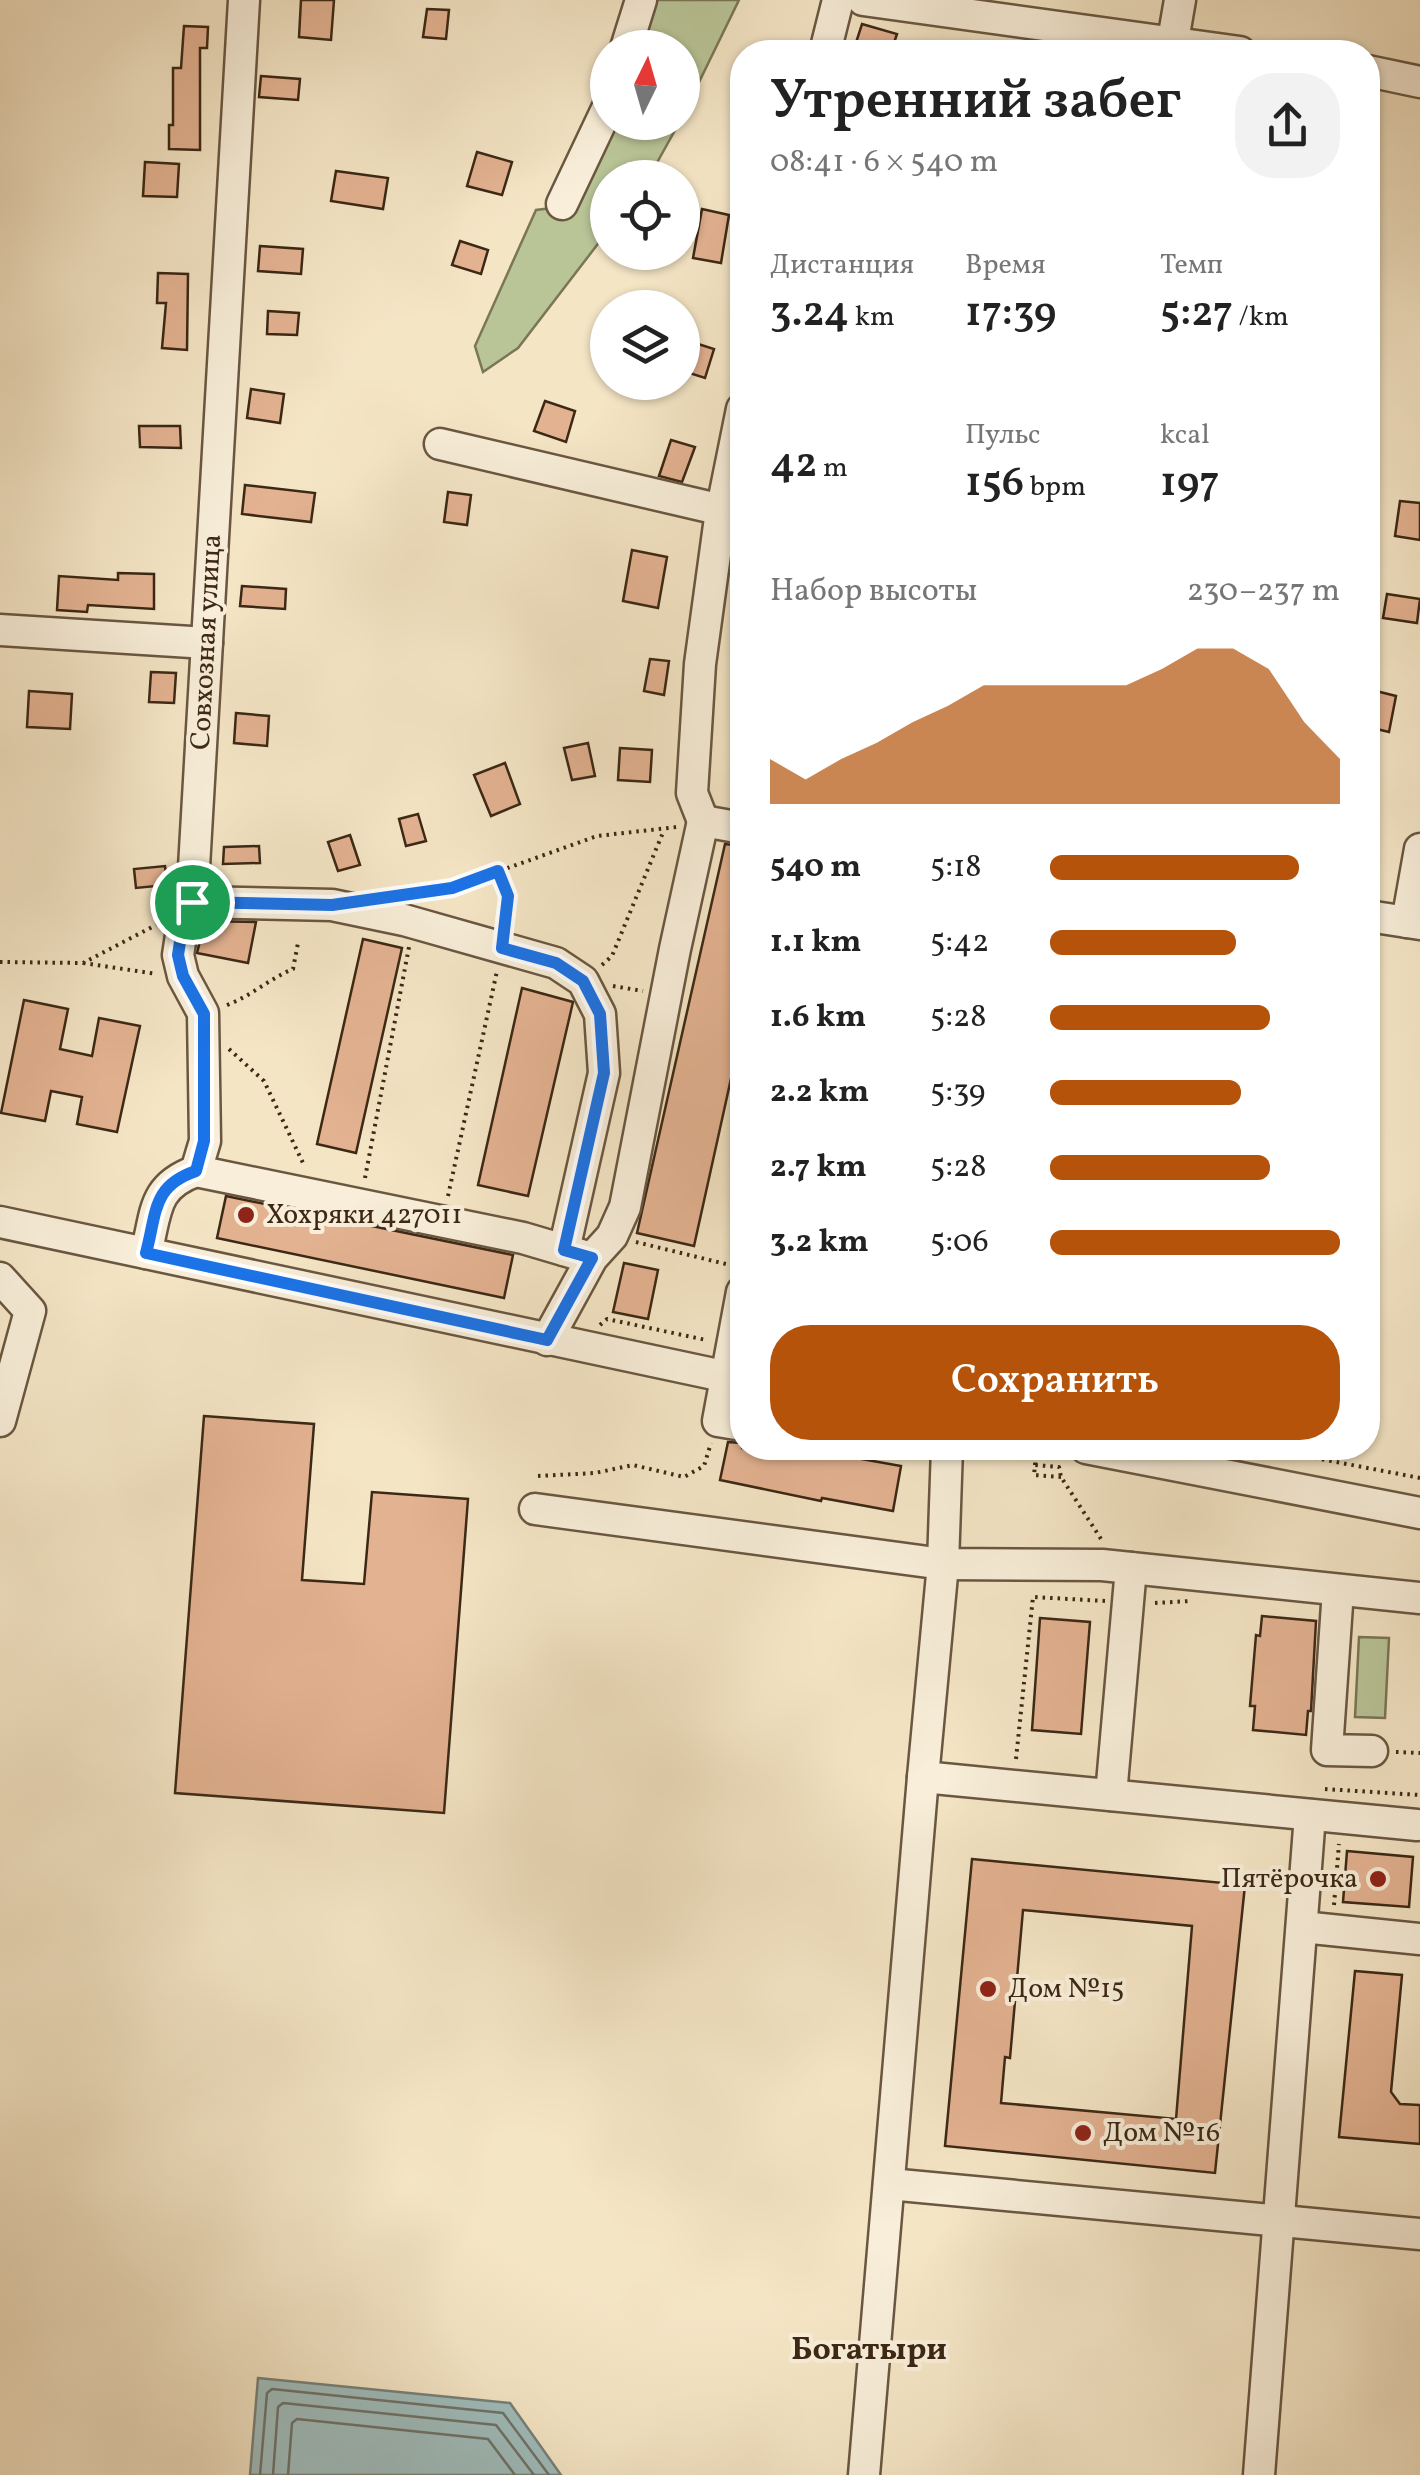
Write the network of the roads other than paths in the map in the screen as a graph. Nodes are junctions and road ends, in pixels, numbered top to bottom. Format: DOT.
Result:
graph roads {
  1 [pos="244,0"];
  2 [pos="641,0"];
  3 [pos="838,0"];
  4 [pos="863,0"];
  5 [pos="1180,0"];
  6 [pos="632,30"];
  7 [pos="827,40"];
  8 [pos="1120,40"];
  9 [pos="1173,40"];
  10 [pos="1380,74"];
  11 [pos="1420,82"];
  12 [pos="592,140"];
  13 [pos="562,204"];
  14 [pos="440,444"];
  15 [pos="730,470"];
  16 [pos="722,510"];
  17 [pos="0,630"];
  18 [pos="207,643"];
  19 [pos="703,821"];
  20 [pos="730,826"];
  21 [pos="1420,849"];
  22 [pos="192,902"];
  23 [pos="1380,918"];
  24 [pos="1414,923"];
  25 [pos="196,1171"];
  26 [pos="0,1222"];
  27 [pos="589,1248"];
  28 [pos="146,1253"];
  29 [pos="0,1278"];
  30 [pos="547,1340"];
  31 [pos="730,1378"];
  32 [pos="0,1422"];
  33 [pos="947,1460"];
  34 [pos="1203,1460"];
  35 [pos="535,1509"];
  36 [pos="1420,1513"];
  37 [pos="943,1564"];
  38 [pos="1116,1566"];
  39 [pos="1338,1590"];
  40 [pos="1420,1598"];
  41 [pos="1372,1750"];
  42 [pos="923,1777"];
  43 [pos="1111,1795"];
  44 [pos="1331,1807"];
  45 [pos="1417,1824"];
  46 [pos="1302,1927"];
  47 [pos="1420,1939"];
  48 [pos="889,2184"];
  49 [pos="1279,2222"];
  50 [pos="1420,2234"];
  51 [pos="864,2475"];
  52 [pos="1260,2475"];
  1 -- 18 [label="street, Совхозная улица"];
  2 -- 6 [label="street"];
  3 -- 7 [label="street"];
  4 -- 8 [label="street"];
  5 -- 9 [label="street"];
  10 -- 11 [label="street"];
  12 -- 13 [label="street"];
  14 -- 16 [label="street"];
  15 -- 16 [label="street"];
  16 -- 19 [label="street"];
  17 -- 18 [label="street"];
  18 -- 22 [label="street, Совхозная улица"];
  19 -- 20 [label="street"];
  19 -- 27 [label="street"];
  21 -- 24 [label="street"];
  22 -- 25 [label="street, Совхозная улица"];
  22 -- 27 [label="street"];
  23 -- 24 [label="street"];
  25 -- 27 [label="street"];
  25 -- 28 [label="street"];
  26 -- 28 [label="street"];
  27 -- 30 [label="street"];
  28 -- 30 [label="street"];
  29 -- 32 [label="street"];
  30 -- 31 [label="street"];
  33 -- 37 [label="street"];
  34 -- 36 [label="street"];
  35 -- 37 [label="street"];
  37 -- 38 [label="street"];
  37 -- 42 [label="street"];
  38 -- 39 [label="street"];
  38 -- 43 [label="street"];
  39 -- 40 [label="street"];
  39 -- 41 [label="street"];
  42 -- 43 [label="street"];
  42 -- 48 [label="street"];
  43 -- 44 [label="street"];
  44 -- 45 [label="street"];
  44 -- 46 [label="street"];
  46 -- 47 [label="street"];
  46 -- 49 [label="street"];
  48 -- 49 [label="street"];
  48 -- 51 [label="street"];
  49 -- 50 [label="street"];
  49 -- 52 [label="street"];
}
